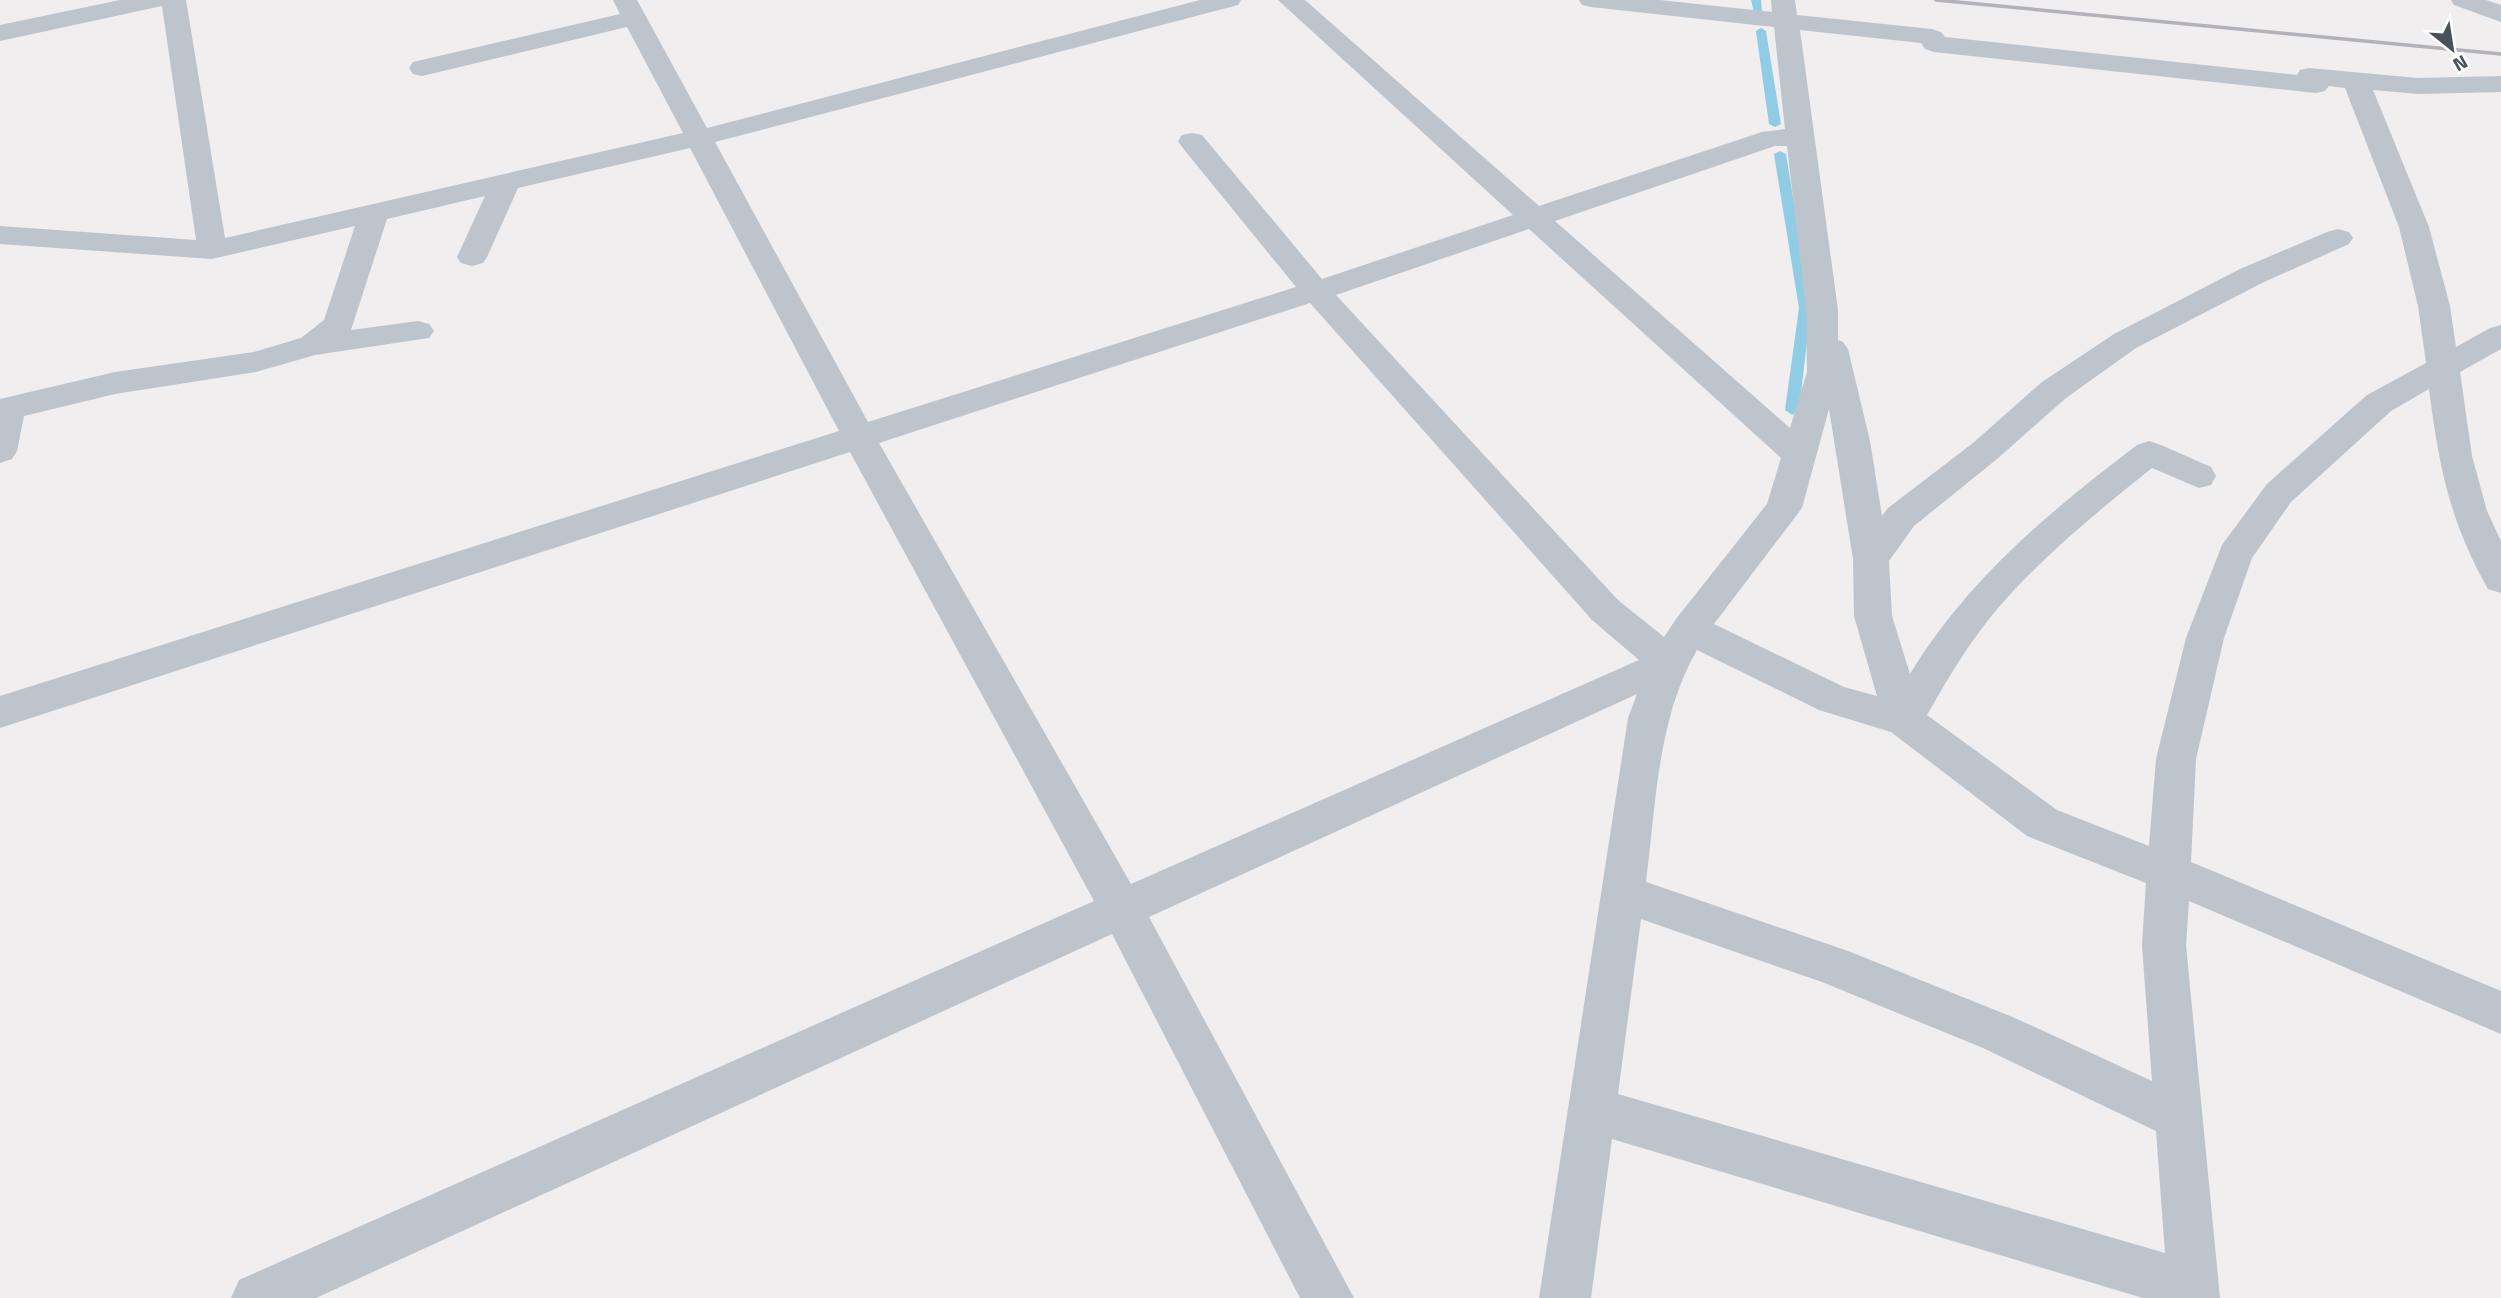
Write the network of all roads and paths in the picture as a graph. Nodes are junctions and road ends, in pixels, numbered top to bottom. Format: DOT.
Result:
graph roads {
  1 [pos="155,0"];
  2 [pos="174,0"];
  3 [pos="1228,0"];
  4 [pos="1290,0"];
  5 [pos="1591,0"];
  6 [pos="2463,0"];
  7 [pos="630,9"];
  8 [pos="1785,11"];
  9 [pos="2501,14"];
  10 [pos="0,33"];
  11 [pos="422,68"];
  12 [pos="2356,80"];
  13 [pos="2501,85"];
  14 [pos="1801,137"];
  15 [pos="699,138"];
  16 [pos="1192,141"];
  17 [pos="506,182"];
  18 [pos="374,212"];
  19 [pos="1532,217"];
  20 [pos="0,235"];
  21 [pos="2338,238"];
  22 [pos="212,250"];
  23 [pos="472,257"];
  24 [pos="1316,291"];
  25 [pos="1822,310"];
  26 [pos="418,331"];
  27 [pos="2501,335"];
  28 [pos="313,345"];
  29 [pos="2442,367"];
  30 [pos="4,410"];
  31 [pos="858,435"];
  32 [pos="0,451"];
  33 [pos="1799,455"];
  34 [pos="2199,476"];
  35 [pos="1871,559"];
  36 [pos="2501,579"];
  37 [pos="1679,646"];
  38 [pos="0,712"];
  39 [pos="1904,720"];
  40 [pos="2168,872"];
  41 [pos="1622,893"];
  42 [pos="1122,909"];
  43 [pos="2501,1013"];
  44 [pos="1592,1110"];
  45 [pos="2179,1118"];
  46 [pos="2194,1292"];
  47 [pos="257,1298"];
  48 [pos="1328,1298"];
  49 [pos="1565,1298"];
  1 -- 10 [label="street"];
  2 -- 22 [label="street"];
  3 -- 15 [label="street"];
  4 -- 19 [label="street"];
  5 -- 8 [label="street"];
  6 -- 9 [label="street"];
  7 -- 11 [label="street"];
  7 -- 15 [label="street"];
  8 -- 12 [label="street"];
  8 -- 14 [label="street"];
  12 -- 13 [label="street"];
  12 -- 29 [label="street"];
  14 -- 19 [label="street"];
  14 -- 25 [label="street"];
  15 -- 17 [label="street"];
  15 -- 31 [label="street"];
  16 -- 24 [label="street"];
  17 -- 18 [label="street"];
  17 -- 23 [label="street"];
  18 -- 22 [label="street"];
  18 -- 28 [label="street"];
  19 -- 24 [label="street"];
  19 -- 33 [label="street"];
  20 -- 22 [label="street"];
  21 -- 35 [label="street"];
  24 -- 31 [label="street"];
  24 -- 37 [label="street"];
  25 -- 33 [label="street"];
  25 -- 35 [label="street"];
  26 -- 28 [label="street"];
  27 -- 29 [label="street"];
  28 -- 30 [label="street"];
  29 -- 36 [label="street"];
  29 -- 40 [label="street"];
  30 -- 32 [label="street"];
  31 -- 38 [label="street"];
  31 -- 42 [label="street"];
  33 -- 37 [label="street"];
  34 -- 39 [label="street"];
  35 -- 39 [label="street"];
  37 -- 39 [label="street"];
  37 -- 41 [label="street"];
  37 -- 42 [label="street"];
  39 -- 40 [label="street"];
  40 -- 43 [label="street"];
  40 -- 45 [label="street"];
  41 -- 44 [label="street"];
  41 -- 45 [label="street"];
  42 -- 47 [label="street"];
  42 -- 48 [label="street"];
  44 -- 46 [label="street"];
  44 -- 49 [label="street"];
  45 -- 46 [label="street"];
}
